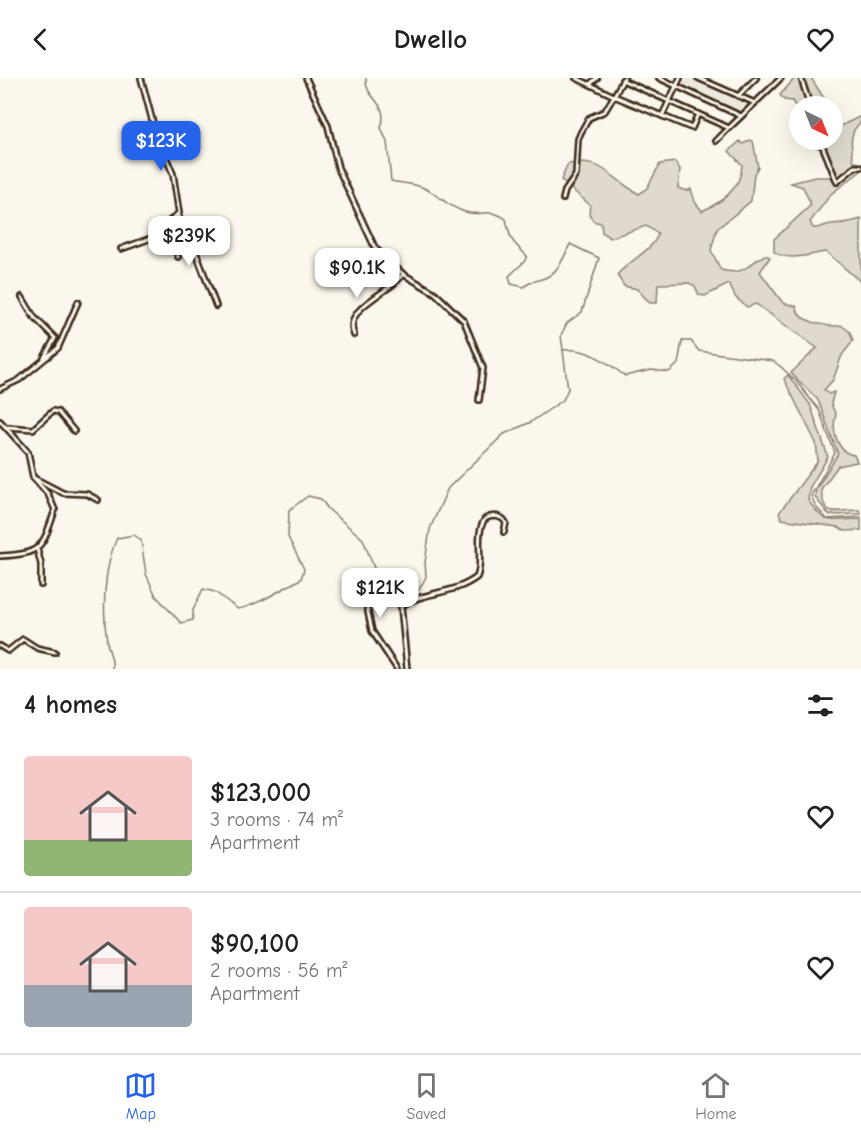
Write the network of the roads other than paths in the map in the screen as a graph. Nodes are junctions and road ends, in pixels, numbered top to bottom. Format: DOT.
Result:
graph roads {
  1 [pos="141,78"];
  2 [pos="306,78"];
  3 [pos="576,78"];
  4 [pos="597,78"];
  5 [pos="658,78"];
  6 [pos="680,78"];
  7 [pos="698,78"];
  8 [pos="711,78"];
  9 [pos="756,78"];
  10 [pos="781,78"];
  11 [pos="801,78"];
  12 [pos="623,79"];
  13 [pos="708,83"];
  14 [pos="590,84"];
  15 [pos="676,86"];
  16 [pos="614,96"];
  17 [pos="738,96"];
  18 [pos="807,96"];
  19 [pos="669,101"];
  20 [pos="755,103"];
  21 [pos="699,114"];
  22 [pos="662,116"];
  23 [pos="741,116"];
  24 [pos="729,128"];
  25 [pos="716,141"];
  26 [pos="824,150"];
  27 [pos="861,167"];
  28 [pos="563,199"];
  29 [pos="178,216"];
  30 [pos="168,232"];
  31 [pos="121,249"];
  32 [pos="178,257"];
  33 [pos="403,274"];
  34 [pos="22,297"];
  35 [pos="78,302"];
  36 [pos="216,306"];
  37 [pos="354,335"];
  38 [pos="42,360"];
  39 [pos="0,389"];
  40 [pos="479,400"];
  41 [pos="0,422"];
  42 [pos="5,426"];
  43 [pos="74,431"];
  44 [pos="33,477"];
  45 [pos="98,500"];
  46 [pos="504,532"];
  47 [pos="37,549"];
  48 [pos="0,556"];
  49 [pos="347,584"];
  50 [pos="41,585"];
  51 [pos="0,646"];
  52 [pos="55,652"];
  53 [pos="397,669"];
  54 [pos="407,669"];
  1 -- 29 [label="street"];
  2 -- 33 [label="street"];
  3 -- 14 [label="street"];
  4 -- 14 [label="street"];
  5 -- 15 [label="street"];
  6 -- 15 [label="street"];
  7 -- 13 [label="street"];
  8 -- 13 [label="street"];
  9 -- 17 [label="street"];
  10 -- 20 [label="street"];
  11 -- 18 [label="street"];
  12 -- 16 [label="street"];
  12 -- 19 [label="street"];
  13 -- 17 [label="street"];
  14 -- 16 [label="street"];
  15 -- 19 [label="street"];
  15 -- 23 [label="street"];
  16 -- 22 [label="street"];
  16 -- 28 [label="street"];
  17 -- 20 [label="street"];
  19 -- 21 [label="street"];
  19 -- 22 [label="street"];
  20 -- 23 [label="street"];
  21 -- 22 [label="street"];
  21 -- 24 [label="street"];
  23 -- 24 [label="street"];
  24 -- 25 [label="street"];
  26 -- 27 [label="street"];
  29 -- 30 [label="street"];
  29 -- 36 [label="street"];
  30 -- 31 [label="street"];
  30 -- 32 [label="street"];
  33 -- 37 [label="street"];
  33 -- 40 [label="street"];
  34 -- 38 [label="street"];
  35 -- 38 [label="street"];
  38 -- 39 [label="street"];
  41 -- 42 [label="street"];
  42 -- 43 [label="street"];
  42 -- 44 [label="street"];
  44 -- 45 [label="street"];
  44 -- 47 [label="street"];
  46 -- 54 [label="street"];
  47 -- 48 [label="street"];
  47 -- 50 [label="street"];
  49 -- 53 [label="street"];
  51 -- 52 [label="street"];
}
